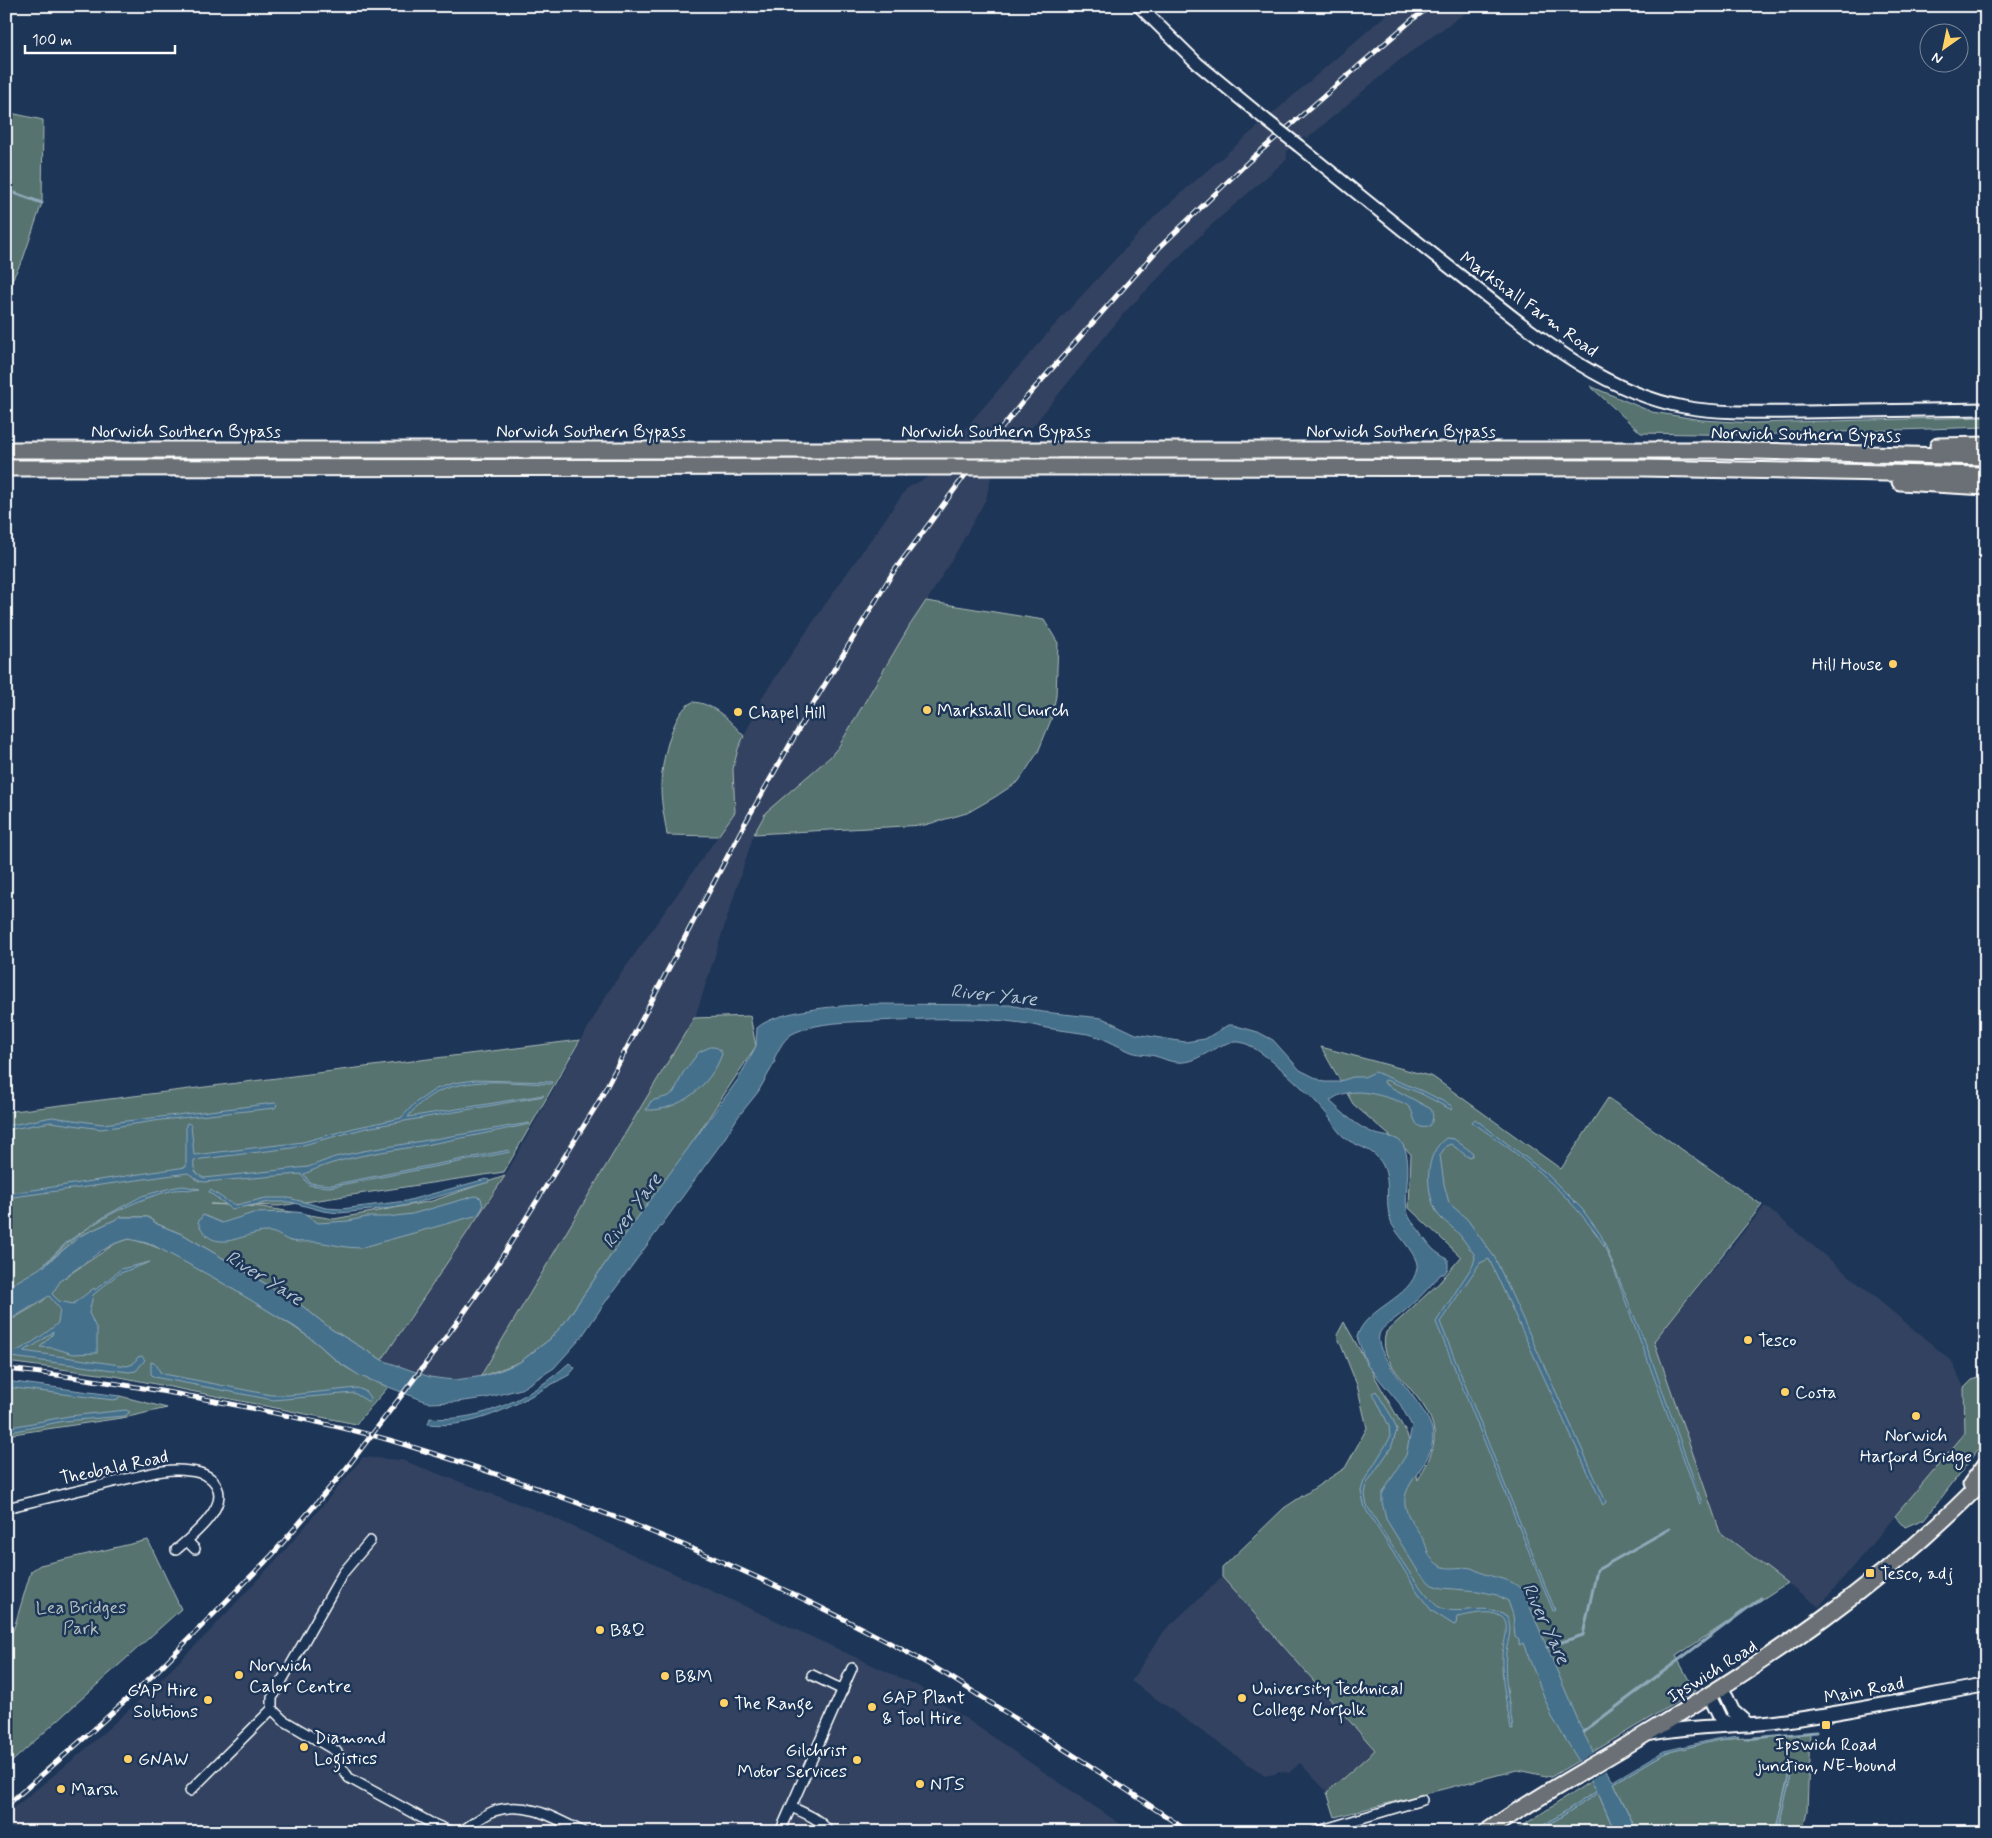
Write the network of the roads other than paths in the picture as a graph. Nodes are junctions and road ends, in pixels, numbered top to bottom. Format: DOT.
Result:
graph roads {
  1 [pos="1139,6"];
  2 [pos="1986,409"];
  3 [pos="1986,445"];
  4 [pos="6,450"];
  5 [pos="1717,450"];
  6 [pos="1986,457"];
  7 [pos="6,468"];
  8 [pos="1643,468"];
  9 [pos="1986,475"];
  10 [pos="1986,487"];
  11 [pos="1986,1464"];
  12 [pos="1986,1478"];
  13 [pos="6,1508"];
  14 [pos="1943,1521"];
  15 [pos="187,1541"];
  16 [pos="370,1541"];
  17 [pos="195,1549"];
  18 [pos="176,1550"];
  19 [pos="852,1668"];
  20 [pos="812,1676"];
  21 [pos="1986,1685"];
  22 [pos="842,1690"];
  23 [pos="1716,1691"];
  24 [pos="272,1709"];
  25 [pos="1748,1724"];
  26 [pos="1735,1725"];
  27 [pos="1644,1735"];
  28 [pos="190,1791"];
  29 [pos="1422,1800"];
  30 [pos="791,1807"];
  31 [pos="580,1831"];
  32 [pos="452,1832"];
  33 [pos="460,1832"];
  34 [pos="780,1832"];
  35 [pos="829,1832"];
  36 [pos="1315,1832"];
  37 [pos="1486,1832"];
  1 -- 2 [label="street, Markshall Farm Road, bridge"];
  3 -- 5 [label="highway"];
  4 -- 5 [label="highway, Norwich Southern Bypass, bridge"];
  5 -- 6 [label="highway, Norwich Southern Bypass"];
  7 -- 8 [label="highway, Norwich Southern Bypass, bridge"];
  8 -- 9 [label="highway, Norwich Southern Bypass"];
  8 -- 10 [label="highway"];
  11 -- 14 [label="highway, Ipswich Road"];
  12 -- 14 [label="highway, Ipswich Road"];
  13 -- 15 [label="street, Theobald Road"];
  14 -- 23 [label="highway, Ipswich Road"];
  15 -- 17 [label="street"];
  15 -- 18 [label="street, Theobald Road"];
  16 -- 24 [label="street"];
  19 -- 22 [label="street"];
  20 -- 22 [label="street"];
  21 -- 25 [label="main road, Main Road"];
  22 -- 30 [label="street"];
  23 -- 25 [label="main road"];
  23 -- 26 [label="main road"];
  23 -- 27 [label="highway, Ipswich Road"];
  24 -- 28 [label="street"];
  24 -- 32 [label="street"];
  25 -- 26 [label="main road, Main Road"];
  26 -- 27 [label="main road, Main Road"];
  27 -- 37 [label="highway, Ipswich Road"];
  29 -- 36 [label="street"];
  30 -- 34 [label="street"];
  30 -- 35 [label="street"];
  31 -- 33 [label="street"];
}
